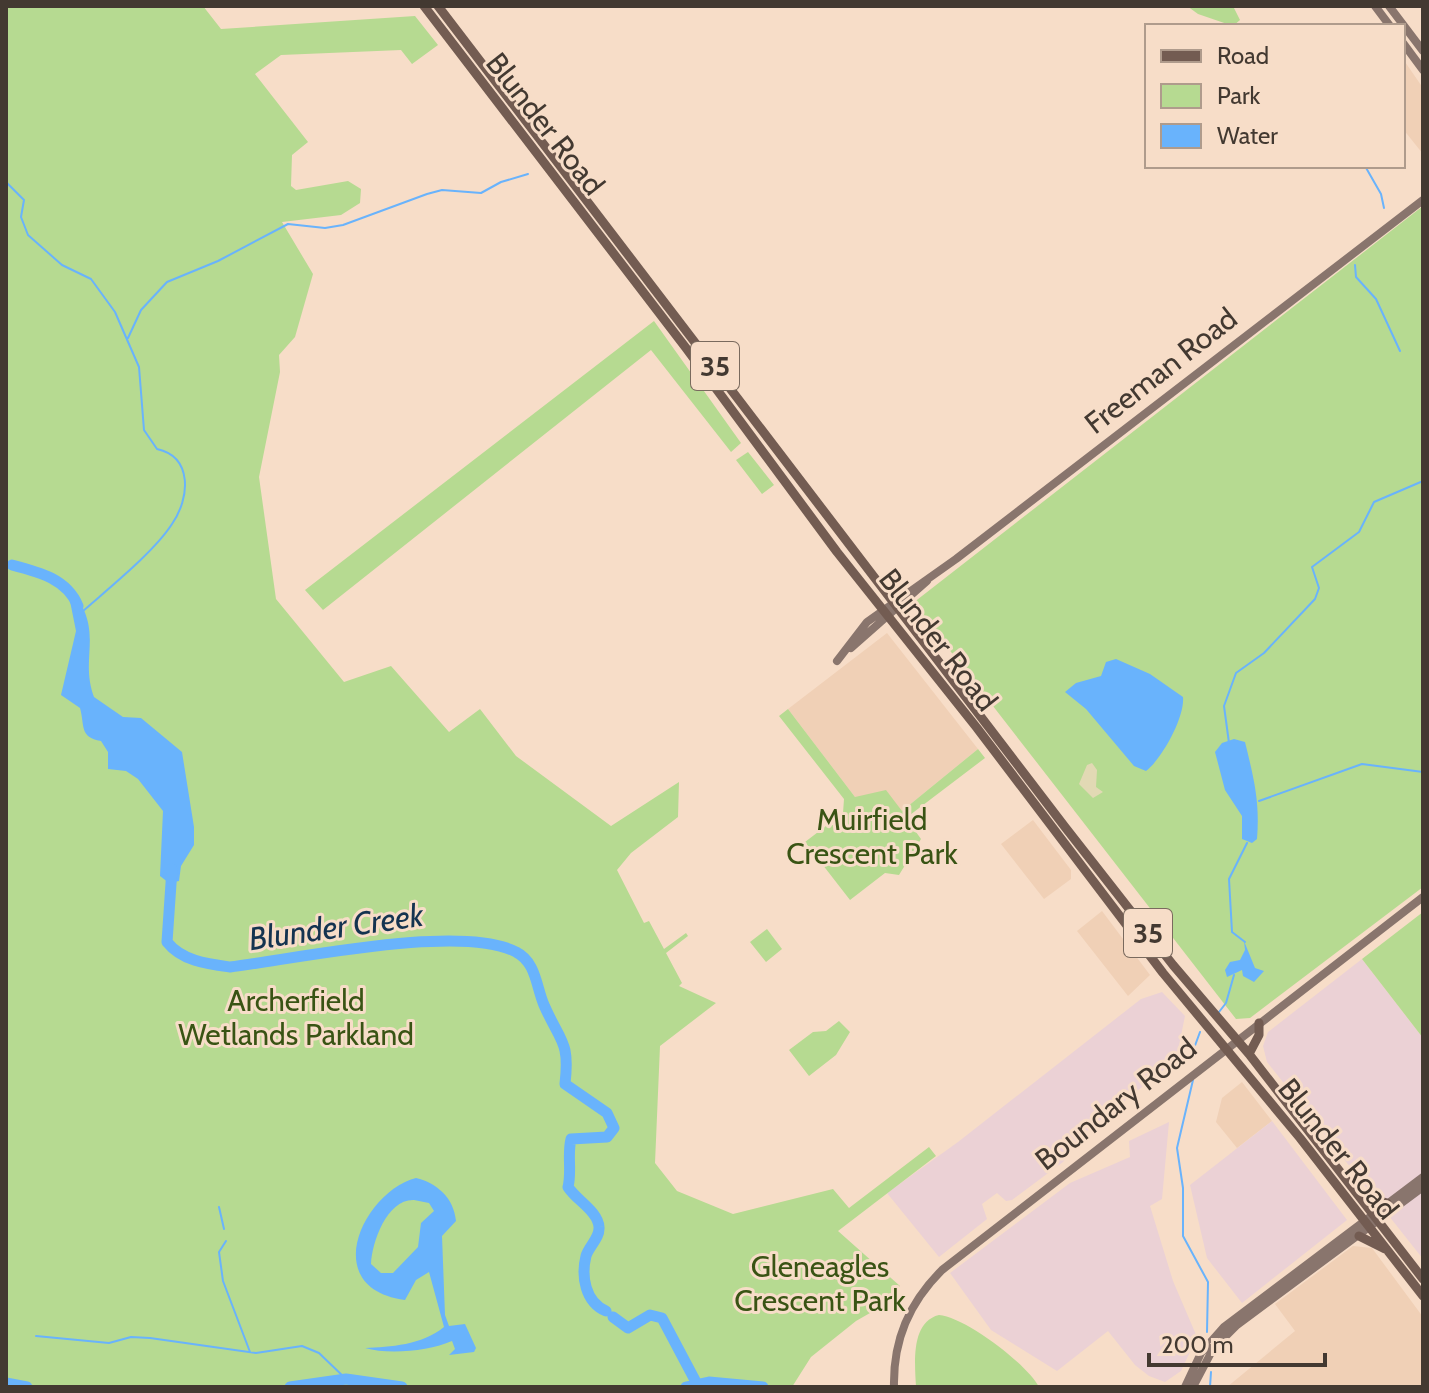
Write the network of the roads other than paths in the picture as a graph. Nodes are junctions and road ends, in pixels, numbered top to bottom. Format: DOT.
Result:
graph roads {
  1 [pos="424,6"];
  2 [pos="438,6"];
  3 [pos="1375,6"];
  4 [pos="1389,6"];
  5 [pos="1388,24"];
  6 [pos="1403,24"];
  7 [pos="1405,27"];
  8 [pos="1405,46"];
  9 [pos="1423,51"];
  10 [pos="1423,70"];
  11 [pos="1423,200"];
  12 [pos="896,605"];
  13 [pos="887,612"];
  14 [pos="1423,897"];
  15 [pos="1259,1023"];
  16 [pos="1237,1040"];
  17 [pos="1225,1049"];
  18 [pos="1249,1054"];
  19 [pos="1423,1177"];
  20 [pos="1423,1187"];
  21 [pos="1357,1194"];
  22 [pos="1387,1203"];
  23 [pos="1371,1220"];
  24 [pos="1359,1236"];
  25 [pos="1388,1250"];
  26 [pos="1423,1279"];
  27 [pos="1423,1296"];
  28 [pos="894,1387"];
  29 [pos="1185,1387"];
  30 [pos="1193,1387"];
  1 -- 13 [label="main road, Blunder Road / 35"];
  2 -- 12 [label="main road, Blunder Road / 35"];
  3 -- 5 [label="main road"];
  4 -- 6 [label="main road"];
  7 -- 9 [label="main road"];
  8 -- 10 [label="main road"];
  11 -- 12 [label="main road, Freeman Road"];
  12 -- 13 [label="main road, Freeman Road"];
  12 -- 16 [label="main road, Blunder Road / 35"];
  13 -- 13 [label="main road"];
  13 -- 17 [label="main road, Blunder Road / 35"];
  14 -- 15 [label="main road, Boundary Road"];
  15 -- 16 [label="main road, Boundary Road"];
  15 -- 18 [label="main road"];
  16 -- 17 [label="main road, Boundary Road"];
  16 -- 18 [label="main road, Blunder Road / 35"];
  17 -- 23 [label="main road, Blunder Road / 35"];
  17 -- 28 [label="main road, Boundary Road"];
  18 -- 21 [label="main road, Blunder Road / 35"];
  19 -- 22 [label="main road"];
  20 -- 23 [label="main road"];
  21 -- 22 [label="main road"];
  21 -- 23 [label="main road, Blunder Road / 35"];
  22 -- 23 [label="main road"];
  23 -- 24 [label="main road"];
  23 -- 25 [label="main road, Blunder Road / 35"];
  23 -- 26 [label="main road, Blunder Road / 35"];
  23 -- 29 [label="main road"];
  24 -- 25 [label="main road"];
  24 -- 30 [label="main road"];
  25 -- 27 [label="main road, Blunder Road / 35"];
}
